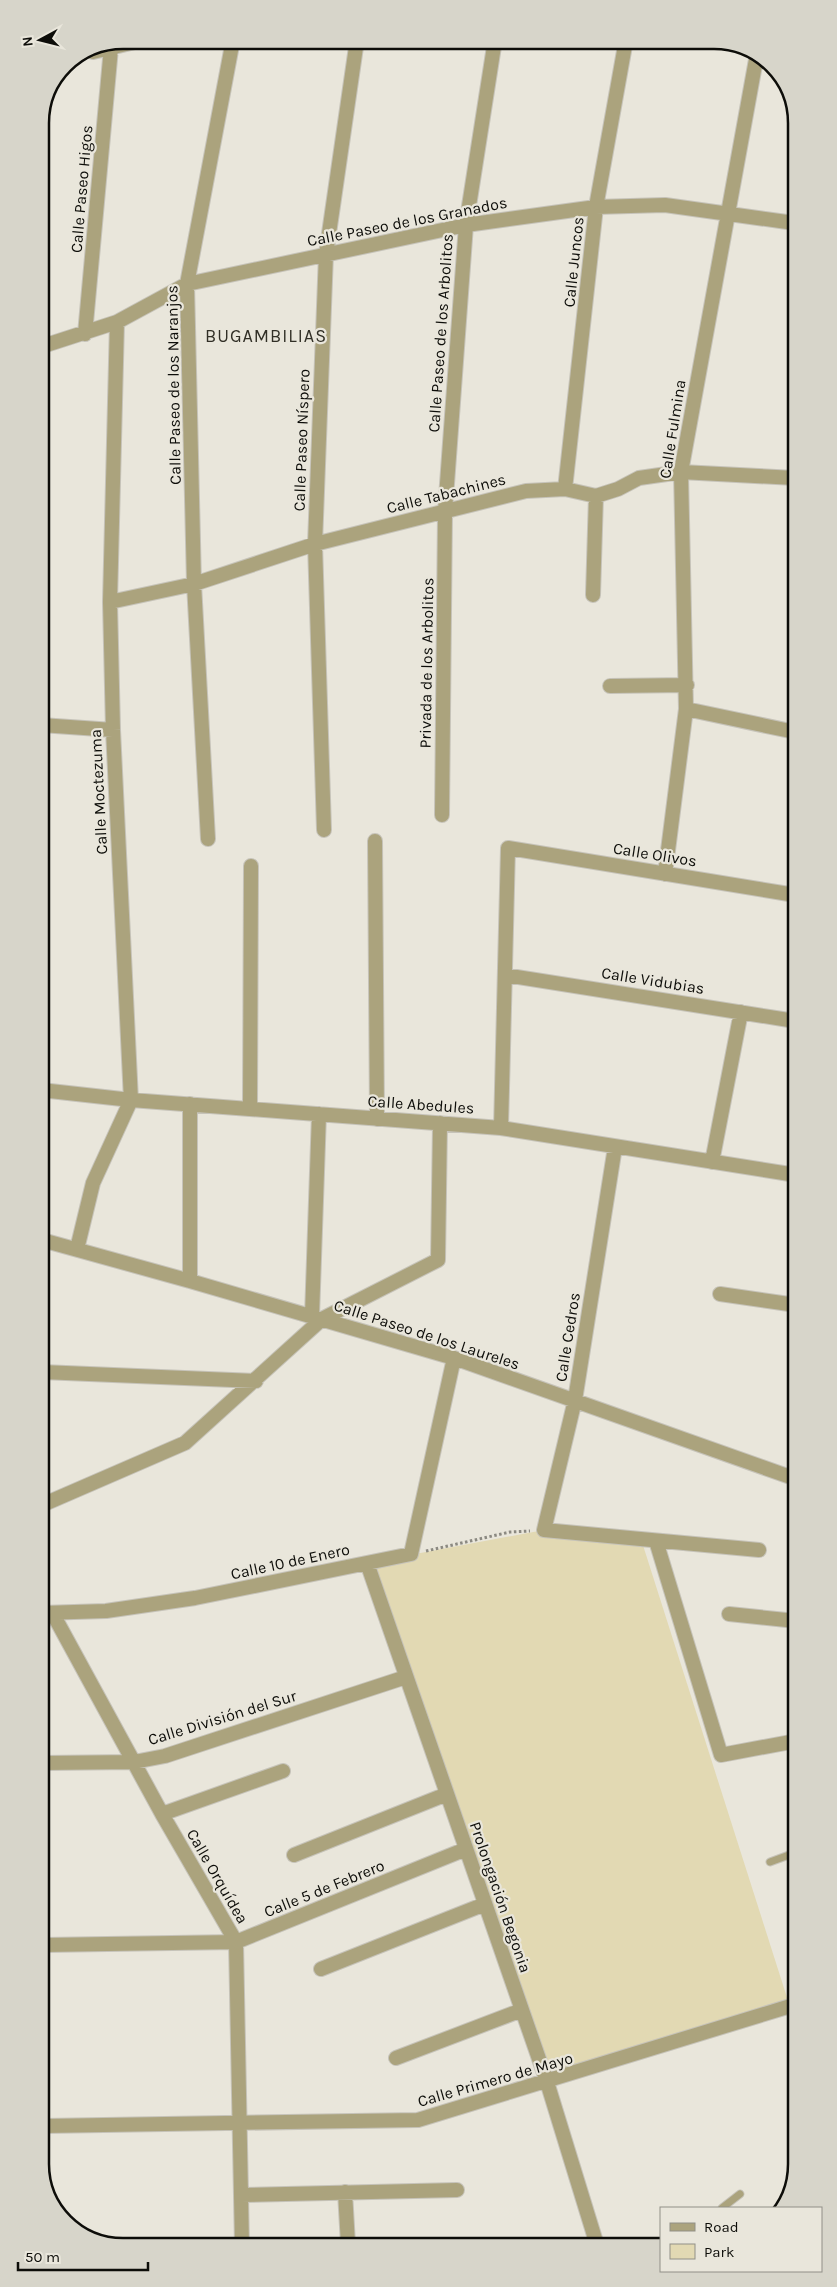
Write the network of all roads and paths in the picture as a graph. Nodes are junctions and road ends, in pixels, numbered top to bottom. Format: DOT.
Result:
graph roads {
  1 [pos="231,49"];
  2 [pos="356,49"];
  3 [pos="494,49"];
  4 [pos="624,49"];
  5 [pos="111,50"];
  6 [pos="756,62"];
  7 [pos="596,207"];
  8 [pos="728,212"];
  9 [pos="788,222"];
  10 [pos="466,225"];
  11 [pos="326,254"];
  12 [pos="187,284"];
  13 [pos="117,322"];
  14 [pos="85,334"];
  15 [pos="49,344"];
  16 [pos="681,472"];
  17 [pos="788,478"];
  18 [pos="566,489"];
  19 [pos="596,496"];
  20 [pos="445,511"];
  21 [pos="315,544"];
  22 [pos="194,584"];
  23 [pos="593,595"];
  24 [pos="110,602"];
  25 [pos="687,685"];
  26 [pos="610,686"];
  27 [pos="686,708"];
  28 [pos="49,726"];
  29 [pos="113,730"];
  30 [pos="788,730"];
  31 [pos="442,815"];
  32 [pos="324,830"];
  33 [pos="208,839"];
  34 [pos="375,841"];
  35 [pos="251,866"];
  36 [pos="665,874"];
  37 [pos="788,894"];
  38 [pos="505,975"];
  39 [pos="741,1012"];
  40 [pos="788,1020"];
  41 [pos="49,1091"];
  42 [pos="130,1100"];
  43 [pos="190,1104"];
  44 [pos="250,1109"];
  45 [pos="319,1114"];
  46 [pos="377,1118"];
  47 [pos="440,1123"];
  48 [pos="501,1128"];
  49 [pos="616,1146"];
  50 [pos="712,1162"];
  51 [pos="788,1175"];
  52 [pos="49,1242"];
  53 [pos="77,1249"];
  54 [pos="190,1281"];
  55 [pos="720,1294"];
  56 [pos="788,1304"];
  57 [pos="317,1317"];
  58 [pos="454,1358"];
  59 [pos="49,1372"];
  60 [pos="256,1381"];
  61 [pos="575,1400"];
  62 [pos="788,1476"];
  63 [pos="49,1502"];
  64 [pos="544,1530"];
  65 [pos="656,1541"];
  66 [pos="759,1550"];
  67 [pos="411,1554"];
  68 [pos="367,1563"];
  69 [pos="49,1613"];
  70 [pos="729,1614"];
  71 [pos="49,1615"];
  72 [pos="788,1620"];
  73 [pos="406,1676"];
  74 [pos="788,1742"];
  75 [pos="134,1762"];
  76 [pos="49,1763"];
  77 [pos="283,1771"];
  78 [pos="447,1794"];
  79 [pos="162,1814"];
  80 [pos="466,1849"];
  81 [pos="294,1855"];
  82 [pos="788,1855"];
  83 [pos="770,1862"];
  84 [pos="485,1904"];
  85 [pos="236,1942"];
  86 [pos="49,1945"];
  87 [pos="321,1969"];
  88 [pos="788,2007"];
  89 [pos="522,2010"];
  90 [pos="396,2058"];
  91 [pos="547,2082"];
  92 [pos="240,2122"];
  93 [pos="49,2126"];
  94 [pos="458,2190"];
  95 [pos="345,2192"];
  96 [pos="740,2194"];
  97 [pos="241,2195"];
  98 [pos="723,2207"];
  99 [pos="242,2238"];
  100 [pos="348,2238"];
  101 [pos="595,2238"];
  1 -- 12 [label="street, Calle Paseo de los Naranjos"];
  2 -- 11 [label="street, Calle Paseo Níspero"];
  3 -- 10 [label="street, Calle Paseo de los Arbolitos"];
  4 -- 7 [label="street, Calle Juncos"];
  5 -- 14 [label="street, Calle Paseo Higos"];
  6 -- 8 [label="street, Calle Fulmina"];
  7 -- 8 [label="street, Calle Paseo de los Granados"];
  7 -- 10 [label="street, Calle Paseo de los Granados"];
  7 -- 18 [label="street, Calle Juncos"];
  8 -- 9 [label="street, Calle Paseo de los Granados"];
  8 -- 16 [label="street, Calle Fulmina"];
  10 -- 11 [label="street, Calle Paseo de los Granados"];
  10 -- 20 [label="street, Calle Paseo de los Arbolitos"];
  11 -- 12 [label="street, Calle Paseo de los Granados"];
  11 -- 21 [label="street, Calle Paseo Níspero"];
  12 -- 13 [label="street, Calle Paseo de los Granados"];
  12 -- 22 [label="street, Calle Paseo de los Naranjos"];
  13 -- 14 [label="street, Calle Paseo de los Granados"];
  13 -- 24 [label="street, Calle Moctezuma"];
  14 -- 15 [label="street, Calle Paseo de los Granados"];
  16 -- 17 [label="street"];
  16 -- 19 [label="street"];
  16 -- 25 [label="street, Calle Fulmina"];
  18 -- 19 [label="street, Calle Tabachines"];
  18 -- 20 [label="street, Calle Tabachines"];
  19 -- 23 [label="street"];
  20 -- 21 [label="street, Calle Tabachines"];
  20 -- 31 [label="street, Privada de los Arbolitos"];
  21 -- 22 [label="street, Calle Tabachines"];
  21 -- 32 [label="street, Calle Paseo Níspero"];
  22 -- 24 [label="street, Calle Tabachines"];
  22 -- 33 [label="street, Calle Paseo de los Naranjos"];
  24 -- 29 [label="street, Calle Moctezuma"];
  25 -- 26 [label="street"];
  25 -- 27 [label="street, Calle Fulmina"];
  27 -- 30 [label="street"];
  27 -- 36 [label="street, Calle Fulmina"];
  28 -- 29 [label="street"];
  29 -- 42 [label="street, Calle Moctezuma"];
  34 -- 46 [label="street"];
  35 -- 44 [label="street"];
  36 -- 37 [label="street, Calle Olivos"];
  36 -- 38 [label="street, Calle Olivos"];
  38 -- 39 [label="street, Calle Vidubias"];
  38 -- 48 [label="street"];
  39 -- 40 [label="street, Calle Vidubias"];
  39 -- 50 [label="street"];
  41 -- 42 [label="street, Calle Abedules"];
  42 -- 43 [label="street, Calle Abedules"];
  42 -- 53 [label="street, Calle Moctezuma"];
  43 -- 44 [label="street, Calle Abedules"];
  43 -- 54 [label="street"];
  44 -- 45 [label="street, Calle Abedules"];
  45 -- 46 [label="street, Calle Abedules"];
  45 -- 57 [label="street"];
  46 -- 47 [label="street, Calle Abedules"];
  47 -- 48 [label="street, Calle Abedules"];
  47 -- 57 [label="street"];
  48 -- 49 [label="street, Calle Abedules"];
  49 -- 50 [label="street, Calle Abedules"];
  49 -- 61 [label="street, Calle Cedros"];
  50 -- 51 [label="street, Calle Abedules"];
  52 -- 53 [label="street, Calle Paseo de los Laureles"];
  53 -- 54 [label="street, Calle Paseo de los Laureles"];
  54 -- 57 [label="street, Calle Paseo de los Laureles"];
  55 -- 56 [label="street"];
  57 -- 58 [label="street, Calle Paseo de los Laureles"];
  57 -- 60 [label="street"];
  58 -- 61 [label="street, Calle Paseo de los Laureles"];
  58 -- 67 [label="street"];
  59 -- 60 [label="street"];
  60 -- 63 [label="street"];
  61 -- 62 [label="street, Calle Paseo de los Laureles"];
  61 -- 64 [label="street, Calle Cedros"];
  64 -- 65 [label="street"];
  64 -- 67 [label="path"];
  65 -- 66 [label="street"];
  65 -- 74 [label="street"];
  67 -- 68 [label="street, Calle 10 de Enero"];
  68 -- 69 [label="street, Calle 10 de Enero"];
  68 -- 73 [label="street, Prolongación Begonia"];
  70 -- 72 [label="street"];
  71 -- 75 [label="street, Calle Orquídea"];
  73 -- 75 [label="street, Calle División del Sur"];
  73 -- 78 [label="street, Prolongación Begonia"];
  75 -- 76 [label="street, Calle División del Sur"];
  75 -- 79 [label="street, Calle Orquídea"];
  77 -- 79 [label="street"];
  78 -- 80 [label="street, Prolongación Begonia"];
  78 -- 81 [label="street"];
  79 -- 85 [label="street, Calle Orquídea"];
  80 -- 84 [label="street, Prolongación Begonia"];
  80 -- 85 [label="street, Calle 5 de Febrero"];
  82 -- 83 [label="lane"];
  84 -- 87 [label="street"];
  84 -- 89 [label="street, Prolongación Begonia"];
  85 -- 86 [label="street, Calle 5 de Febrero"];
  85 -- 92 [label="street, Calle Orquídea"];
  88 -- 91 [label="street, Calle Primero de Mayo"];
  89 -- 90 [label="street"];
  89 -- 91 [label="street, Prolongación Begonia"];
  91 -- 92 [label="street, Calle Primero de Mayo"];
  91 -- 101 [label="street, Prolongación Begonia"];
  92 -- 93 [label="street, Calle Primero de Mayo"];
  92 -- 97 [label="street, Calle Orquídea"];
  94 -- 95 [label="street"];
  95 -- 97 [label="street"];
  95 -- 100 [label="street"];
  96 -- 98 [label="lane"];
  97 -- 99 [label="street, Calle Orquídea"];
}
